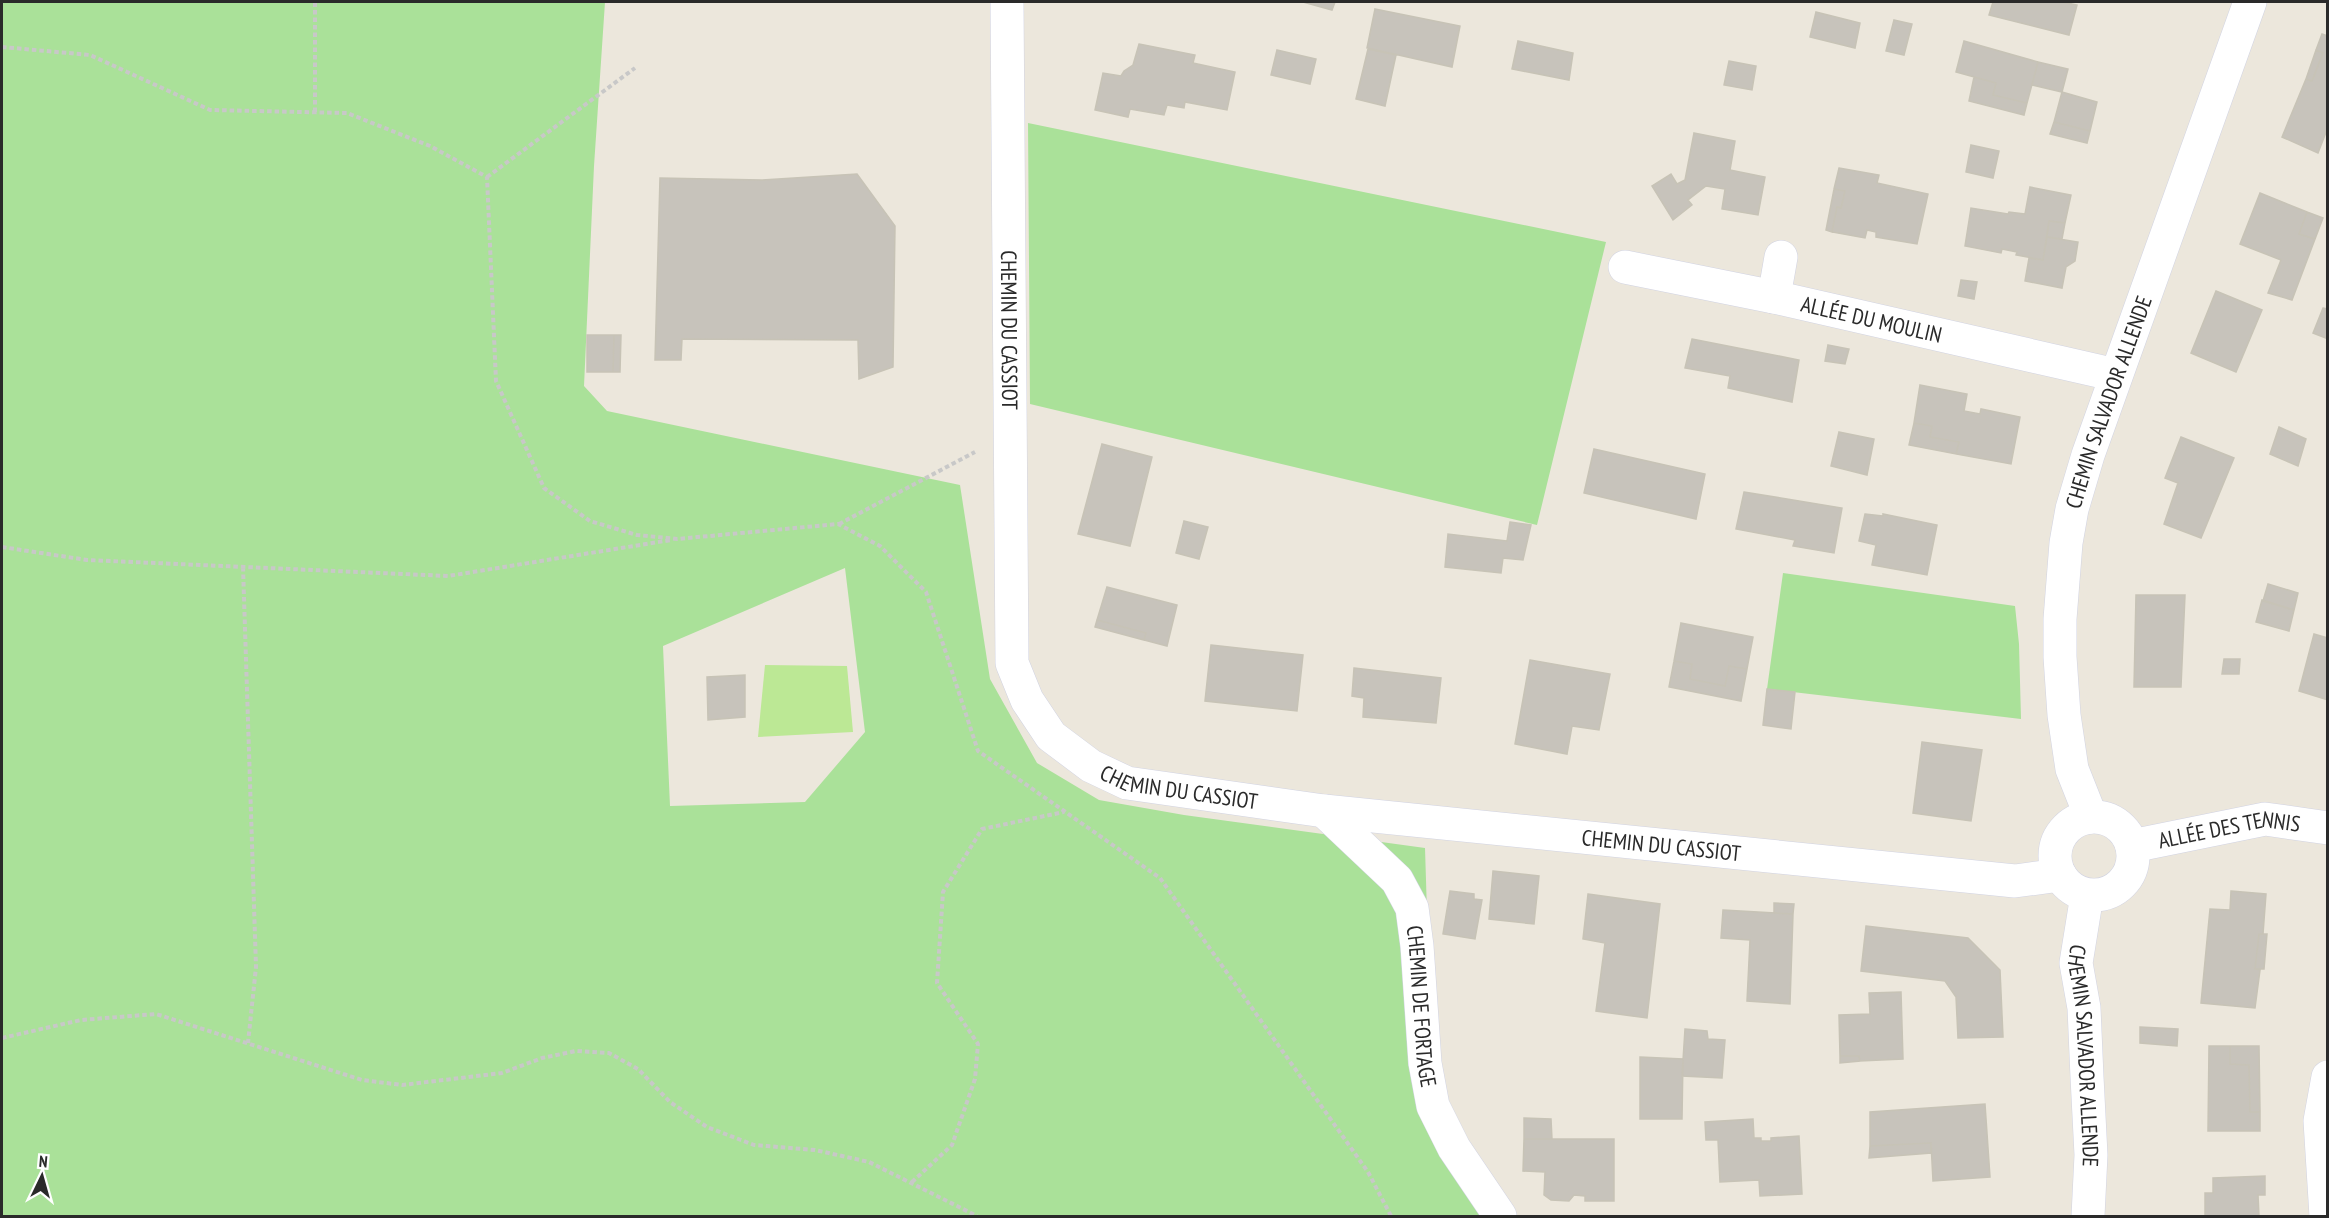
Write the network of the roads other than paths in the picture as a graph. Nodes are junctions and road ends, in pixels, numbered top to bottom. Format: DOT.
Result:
graph roads {
  1 [pos="1007,2"];
  2 [pos="2250,2"];
  3 [pos="1782,257"];
  4 [pos="1625,267"];
  5 [pos="1774,297"];
  6 [pos="2116,375"];
  7 [pos="1324,811"];
  8 [pos="2091,817"];
  9 [pos="2328,828"];
  10 [pos="2132,846"];
  11 [pos="2060,875"];
  12 [pos="2087,895"];
  13 [pos="2328,1077"];
  14 [pos="1500,1216"];
  15 [pos="2088,1216"];
  16 [pos="2326,1216"];
  1 -- 7 [label="street, CHEMIN DU CASSIOT"];
  2 -- 6 [label="street, CHEMIN SALVADOR ALLENDE"];
  3 -- 5 [label="street"];
  4 -- 5 [label="street, ALLÉE DU MOULIN"];
  5 -- 6 [label="street, ALLÉE DU MOULIN"];
  6 -- 8 [label="street, CHEMIN SALVADOR ALLENDE"];
  7 -- 11 [label="street, CHEMIN DU CASSIOT"];
  7 -- 14 [label="street, CHEMIN DE FORTAGE"];
  8 -- 10 [label="street"];
  8 -- 11 [label="street"];
  9 -- 10 [label="street, ALLÉE DES TENNIS"];
  10 -- 12 [label="street"];
  11 -- 12 [label="street"];
  12 -- 15 [label="street, CHEMIN SALVADOR ALLENDE"];
  13 -- 16 [label="street"];
}
